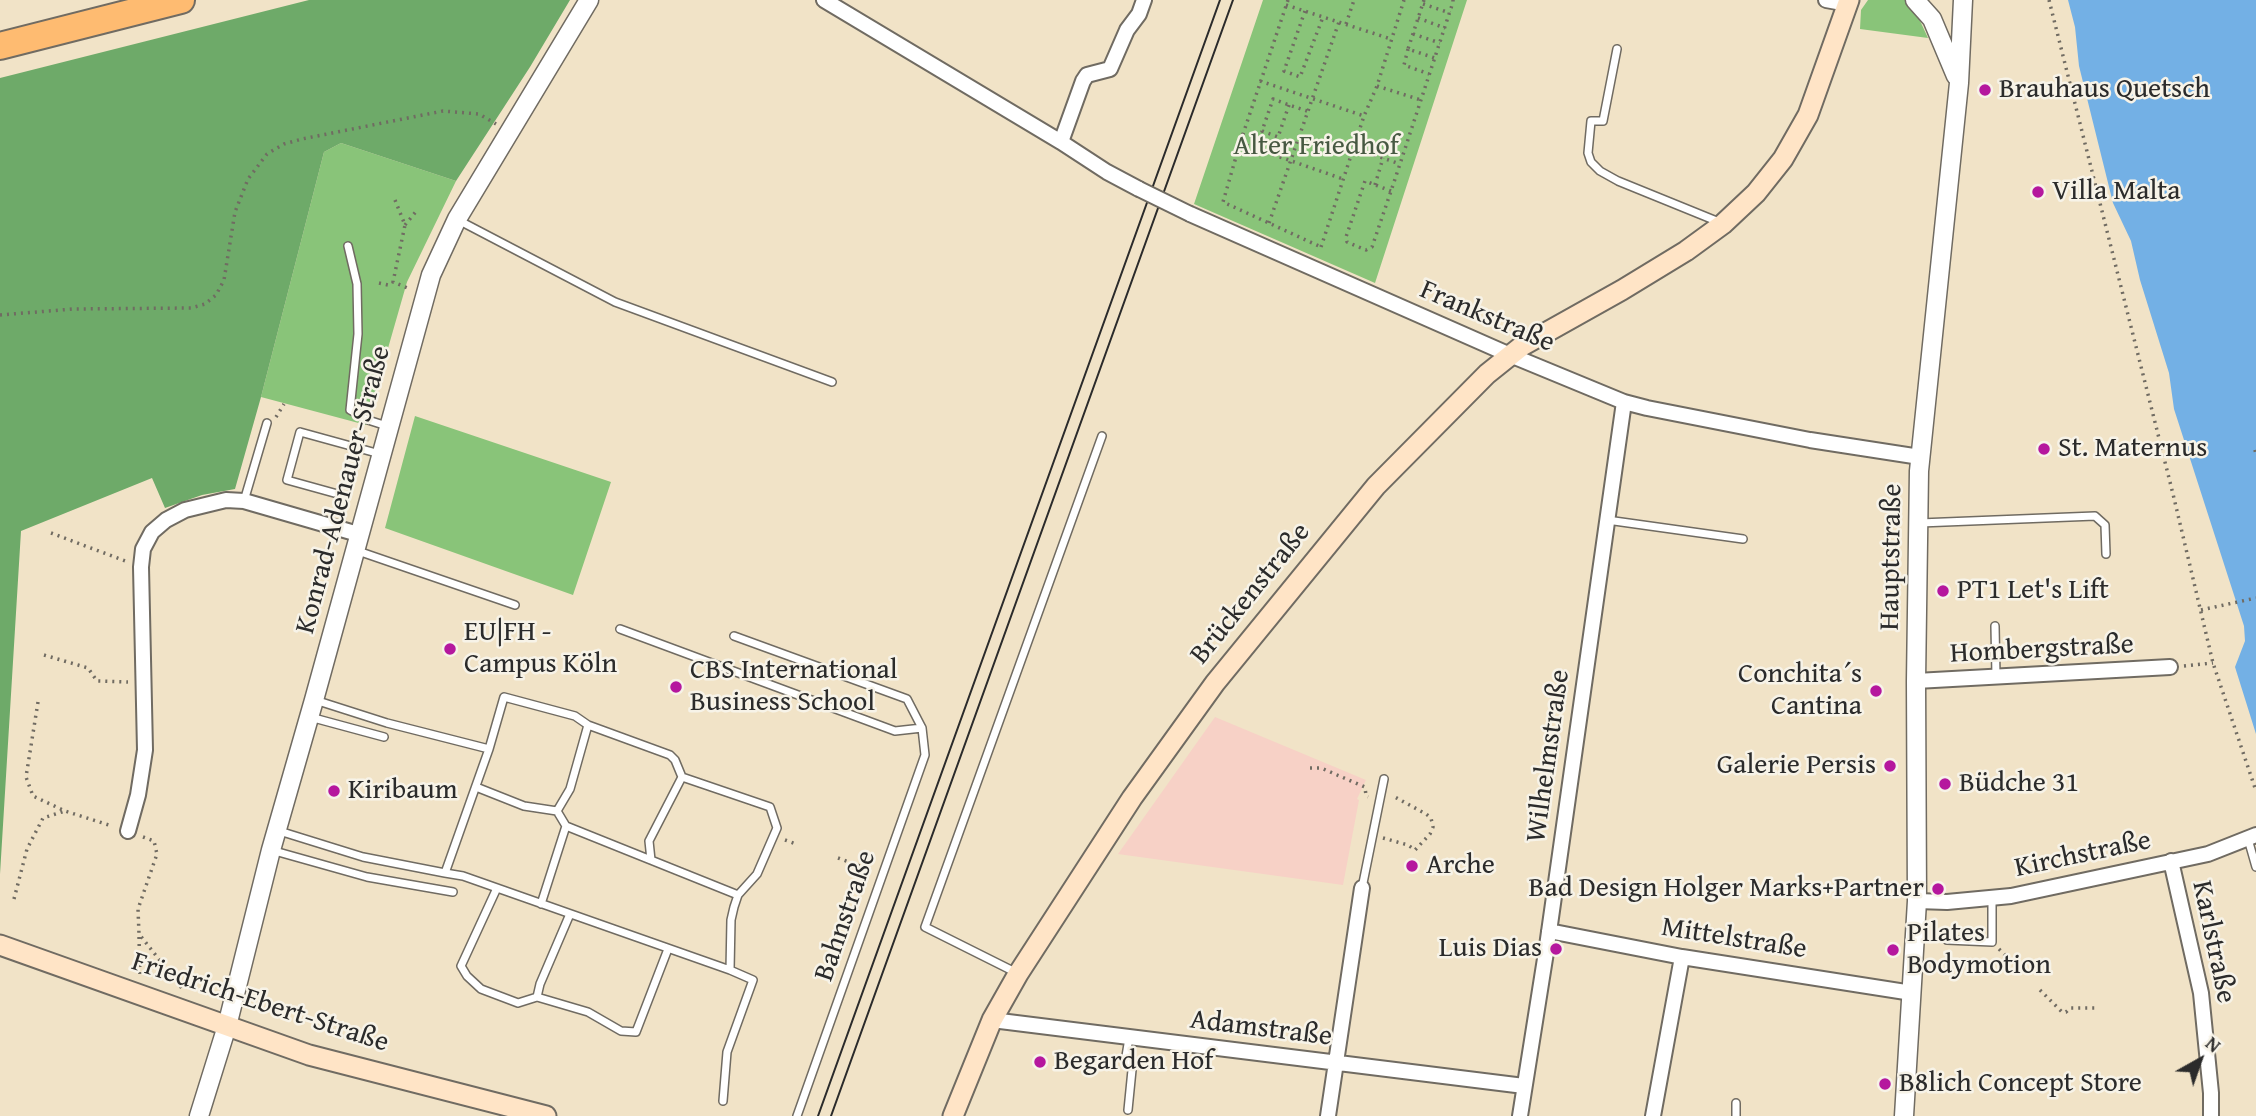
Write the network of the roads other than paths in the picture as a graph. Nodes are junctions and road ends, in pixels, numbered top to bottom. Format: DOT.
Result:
graph roads {
  1 [pos="181,0"];
  2 [pos="589,0"];
  3 [pos="824,0"];
  4 [pos="1144,0"];
  5 [pos="1826,0"];
  6 [pos="1915,0"];
  7 [pos="1964,0"];
  8 [pos="1848,2"];
  9 [pos="0,46"];
  10 [pos="1616,49"];
  11 [pos="1959,83"];
  12 [pos="1061,142"];
  13 [pos="457,219"];
  14 [pos="1723,224"];
  15 [pos="348,246"];
  16 [pos="1510,355"];
  17 [pos="832,383"];
  18 [pos="1624,402"];
  19 [pos="267,423"];
  20 [pos="390,427"];
  21 [pos="1102,436"];
  22 [pos="382,454"];
  23 [pos="1920,457"];
  24 [pos="334,493"];
  25 [pos="244,501"];
  26 [pos="1607,520"];
  27 [pos="1919,523"];
  28 [pos="1743,539"];
  29 [pos="356,542"];
  30 [pos="2106,554"];
  31 [pos="514,605"];
  32 [pos="1995,626"];
  33 [pos="620,629"];
  34 [pos="734,636"];
  35 [pos="2170,667"];
  36 [pos="1996,677"];
  37 [pos="1916,681"];
  38 [pos="312,708"];
  39 [pos="588,725"];
  40 [pos="922,728"];
  41 [pos="384,737"];
  42 [pos="489,750"];
  43 [pos="682,777"];
  44 [pos="1384,779"];
  45 [pos="476,787"];
  46 [pos="556,811"];
  47 [pos="566,826"];
  48 [pos="276,830"];
  49 [pos="128,831"];
  50 [pos="2252,837"];
  51 [pos="271,850"];
  52 [pos="651,860"];
  53 [pos="2171,861"];
  54 [pos="2256,867"];
  55 [pos="445,873"];
  56 [pos="497,888"];
  57 [pos="1362,888"];
  58 [pos="453,892"];
  59 [pos="738,895"];
  60 [pos="1992,899"];
  61 [pos="1917,901"];
  62 [pos="541,904"];
  63 [pos="570,914"];
  64 [pos="1549,931"];
  65 [pos="1947,940"];
  66 [pos="0,944"];
  67 [pos="668,949"];
  68 [pos="1682,957"];
  69 [pos="730,970"];
  70 [pos="1018,974"];
  71 [pos="1912,993"];
  72 [pos="537,997"];
  73 [pos="992,1020"];
  74 [pos="227,1026"];
  75 [pos="1129,1038"];
  76 [pos="1335,1063"];
  77 [pos="1524,1086"];
  78 [pos="723,1101"];
  79 [pos="1737,1103"];
  80 [pos="1128,1110"];
  81 [pos="199,1116"];
  82 [pos="546,1116"];
  83 [pos="797,1116"];
  84 [pos="953,1116"];
  85 [pos="1328,1116"];
  86 [pos="1520,1116"];
  87 [pos="1653,1116"];
  88 [pos="1736,1116"];
  89 [pos="1904,1116"];
  90 [pos="2211,1116"];
  1 -- 9 [label="highway"];
  2 -- 13 [label="street, Konrad-Adenauer-Straße"];
  3 -- 12 [label="street, Frankstraße"];
  4 -- 12 [label="street"];
  5 -- 8 [label="street"];
  6 -- 11 [label="street"];
  7 -- 11 [label="street, Hauptstraße"];
  8 -- 14 [label="main road, Brückenstraße"];
  10 -- 14 [label="lane"];
  11 -- 23 [label="street, Hauptstraße"];
  12 -- 16 [label="street, Frankstraße, bridge"];
  13 -- 17 [label="lane"];
  13 -- 20 [label="street, Konrad-Adenauer-Straße"];
  14 -- 16 [label="main road, Brückenstraße"];
  15 -- 20 [label="lane"];
  16 -- 18 [label="street, Frankstraße"];
  16 -- 70 [label="main road, Brückenstraße"];
  18 -- 23 [label="street, Frankstraße"];
  18 -- 26 [label="street, Wilhelmstraße"];
  19 -- 25 [label="lane"];
  20 -- 22 [label="street, Konrad-Adenauer-Straße"];
  21 -- 70 [label="lane"];
  22 -- 24 [label="lane"];
  22 -- 29 [label="street, Konrad-Adenauer-Straße"];
  23 -- 27 [label="street, Hauptstraße"];
  25 -- 29 [label="street"];
  25 -- 49 [label="street"];
  26 -- 28 [label="lane"];
  26 -- 64 [label="street, Wilhelmstraße"];
  27 -- 30 [label="lane"];
  27 -- 37 [label="street, Hauptstraße"];
  29 -- 31 [label="lane"];
  29 -- 38 [label="street, Konrad-Adenauer-Straße"];
  32 -- 36 [label="lane"];
  33 -- 40 [label="lane"];
  34 -- 40 [label="lane"];
  35 -- 36 [label="street, Hombergstraße"];
  36 -- 37 [label="street, Hombergstraße"];
  37 -- 61 [label="street, Hauptstraße"];
  38 -- 41 [label="lane"];
  38 -- 42 [label="lane"];
  38 -- 48 [label="street, Konrad-Adenauer-Straße"];
  39 -- 42 [label="lane"];
  39 -- 43 [label="lane"];
  39 -- 46 [label="lane"];
  40 -- 83 [label="lane, Bahnstraße"];
  42 -- 45 [label="lane"];
  43 -- 52 [label="lane"];
  43 -- 59 [label="lane"];
  44 -- 57 [label="lane"];
  45 -- 46 [label="lane"];
  45 -- 55 [label="lane"];
  46 -- 47 [label="lane"];
  47 -- 52 [label="lane"];
  47 -- 62 [label="lane"];
  48 -- 51 [label="street, Konrad-Adenauer-Straße"];
  48 -- 55 [label="lane"];
  50 -- 53 [label="street, Kirchstraße"];
  50 -- 54 [label="lane"];
  51 -- 58 [label="lane"];
  51 -- 74 [label="street, Konrad-Adenauer-Straße"];
  52 -- 59 [label="lane"];
  53 -- 60 [label="street, Kirchstraße"];
  53 -- 90 [label="street, Karlstraße"];
  55 -- 56 [label="lane"];
  56 -- 62 [label="lane"];
  56 -- 72 [label="lane"];
  57 -- 76 [label="street"];
  59 -- 69 [label="lane"];
  60 -- 61 [label="street, Kirchstraße"];
  60 -- 65 [label="lane"];
  61 -- 71 [label="street, Hauptstraße"];
  62 -- 63 [label="lane"];
  63 -- 67 [label="lane"];
  63 -- 72 [label="lane"];
  64 -- 68 [label="street, Mittelstraße"];
  64 -- 77 [label="street, Wilhelmstraße"];
  66 -- 74 [label="main road, Friedrich-Ebert-Straße"];
  67 -- 69 [label="lane"];
  67 -- 72 [label="lane"];
  68 -- 71 [label="street, Mittelstraße"];
  68 -- 87 [label="street"];
  69 -- 78 [label="lane"];
  70 -- 73 [label="main road, Brückenstraße"];
  71 -- 89 [label="street, Hauptstraße"];
  73 -- 75 [label="street, Adamstraße"];
  73 -- 84 [label="main road, Brückenstraße"];
  74 -- 81 [label="street, Konrad-Adenauer-Straße"];
  74 -- 82 [label="main road, Friedrich-Ebert-Straße"];
  75 -- 76 [label="street, Adamstraße"];
  75 -- 80 [label="lane"];
  76 -- 77 [label="street, Adamstraße"];
  76 -- 85 [label="street"];
  77 -- 86 [label="street, Wilhelmstraße"];
  79 -- 88 [label="lane"];
}
